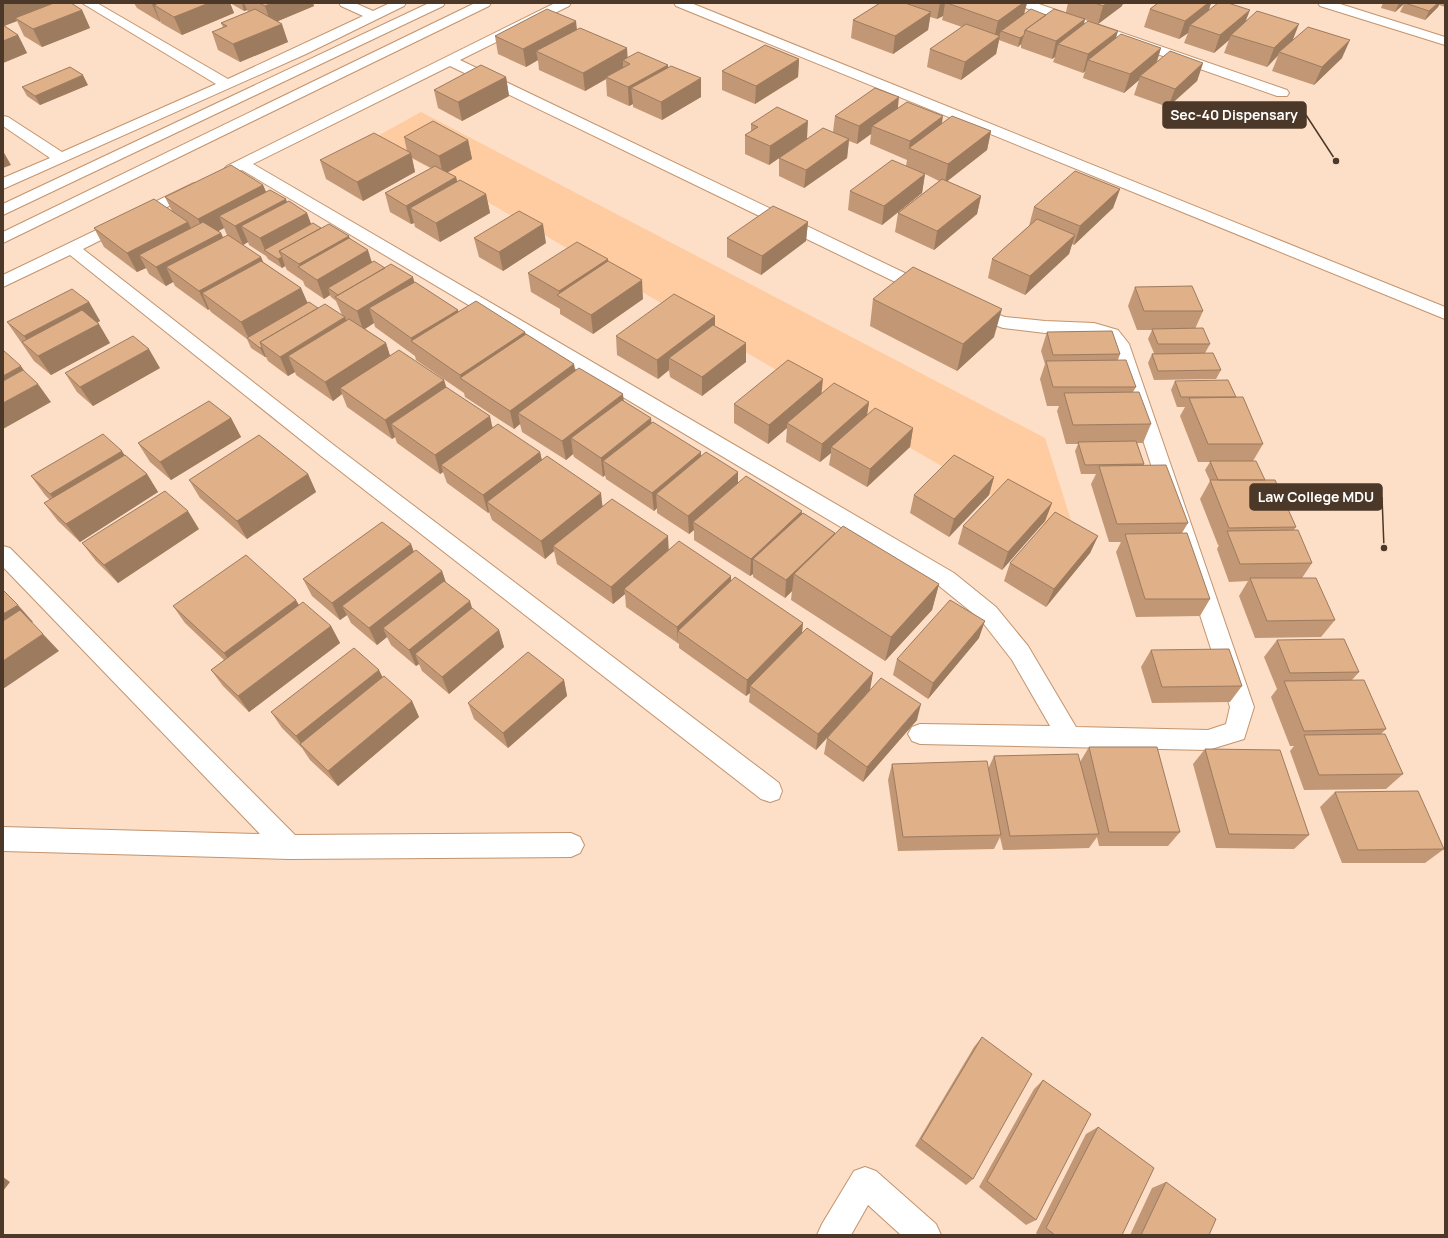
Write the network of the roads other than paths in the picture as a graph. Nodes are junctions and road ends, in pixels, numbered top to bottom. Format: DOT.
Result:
graph roads {
  1 [pos="88,3"];
  2 [pos="345,3"];
  3 [pos="400,3"];
  4 [pos="439,3"];
  5 [pos="485,3"];
  6 [pos="565,3"];
  7 [pos="680,3"];
  8 [pos="1024,3"];
  9 [pos="1324,3"];
  10 [pos="1348,6"];
  11 [pos="373,16"];
  12 [pos="1445,40"];
  13 [pos="450,60"];
  14 [pos="227,84"];
  15 [pos="1282,93"];
  16 [pos="3,120"];
  17 [pos="60,158"];
  18 [pos="242,164"];
  19 [pos="220,175"];
  20 [pos="206,182"];
  21 [pos="3,184"];
  22 [pos="3,210"];
  23 [pos="3,238"];
  24 [pos="71,248"];
  25 [pos="3,282"];
  26 [pos="1445,313"];
  27 [pos="3,554"];
  28 [pos="920,734"];
  29 [pos="1069,737"];
  30 [pos="770,791"];
  31 [pos="3,839"];
  32 [pos="571,845"];
  33 [pos="289,847"];
  34 [pos="833,1235"];
  35 [pos="925,1235"];
  1 -- 14 [label="street"];
  2 -- 11 [label="street"];
  3 -- 11 [label="street"];
  4 -- 22 [label="street"];
  5 -- 23 [label="street"];
  6 -- 13 [label="street"];
  7 -- 26 [label="street"];
  8 -- 15 [label="street"];
  9 -- 10 [label="street"];
  10 -- 12 [label="street"];
  11 -- 14 [label="street"];
  13 -- 18 [label="street"];
  13 -- 29 [label="street"];
  14 -- 17 [label="street"];
  16 -- 17 [label="street"];
  17 -- 21 [label="street"];
  18 -- 19 [label="street"];
  18 -- 29 [label="street"];
  20 -- 24 [label="street"];
  24 -- 25 [label="street"];
  24 -- 30 [label="street"];
  27 -- 33 [label="street"];
  28 -- 29 [label="street"];
  31 -- 33 [label="street"];
  32 -- 33 [label="street"];
  34 -- 35 [label="street"];
}
